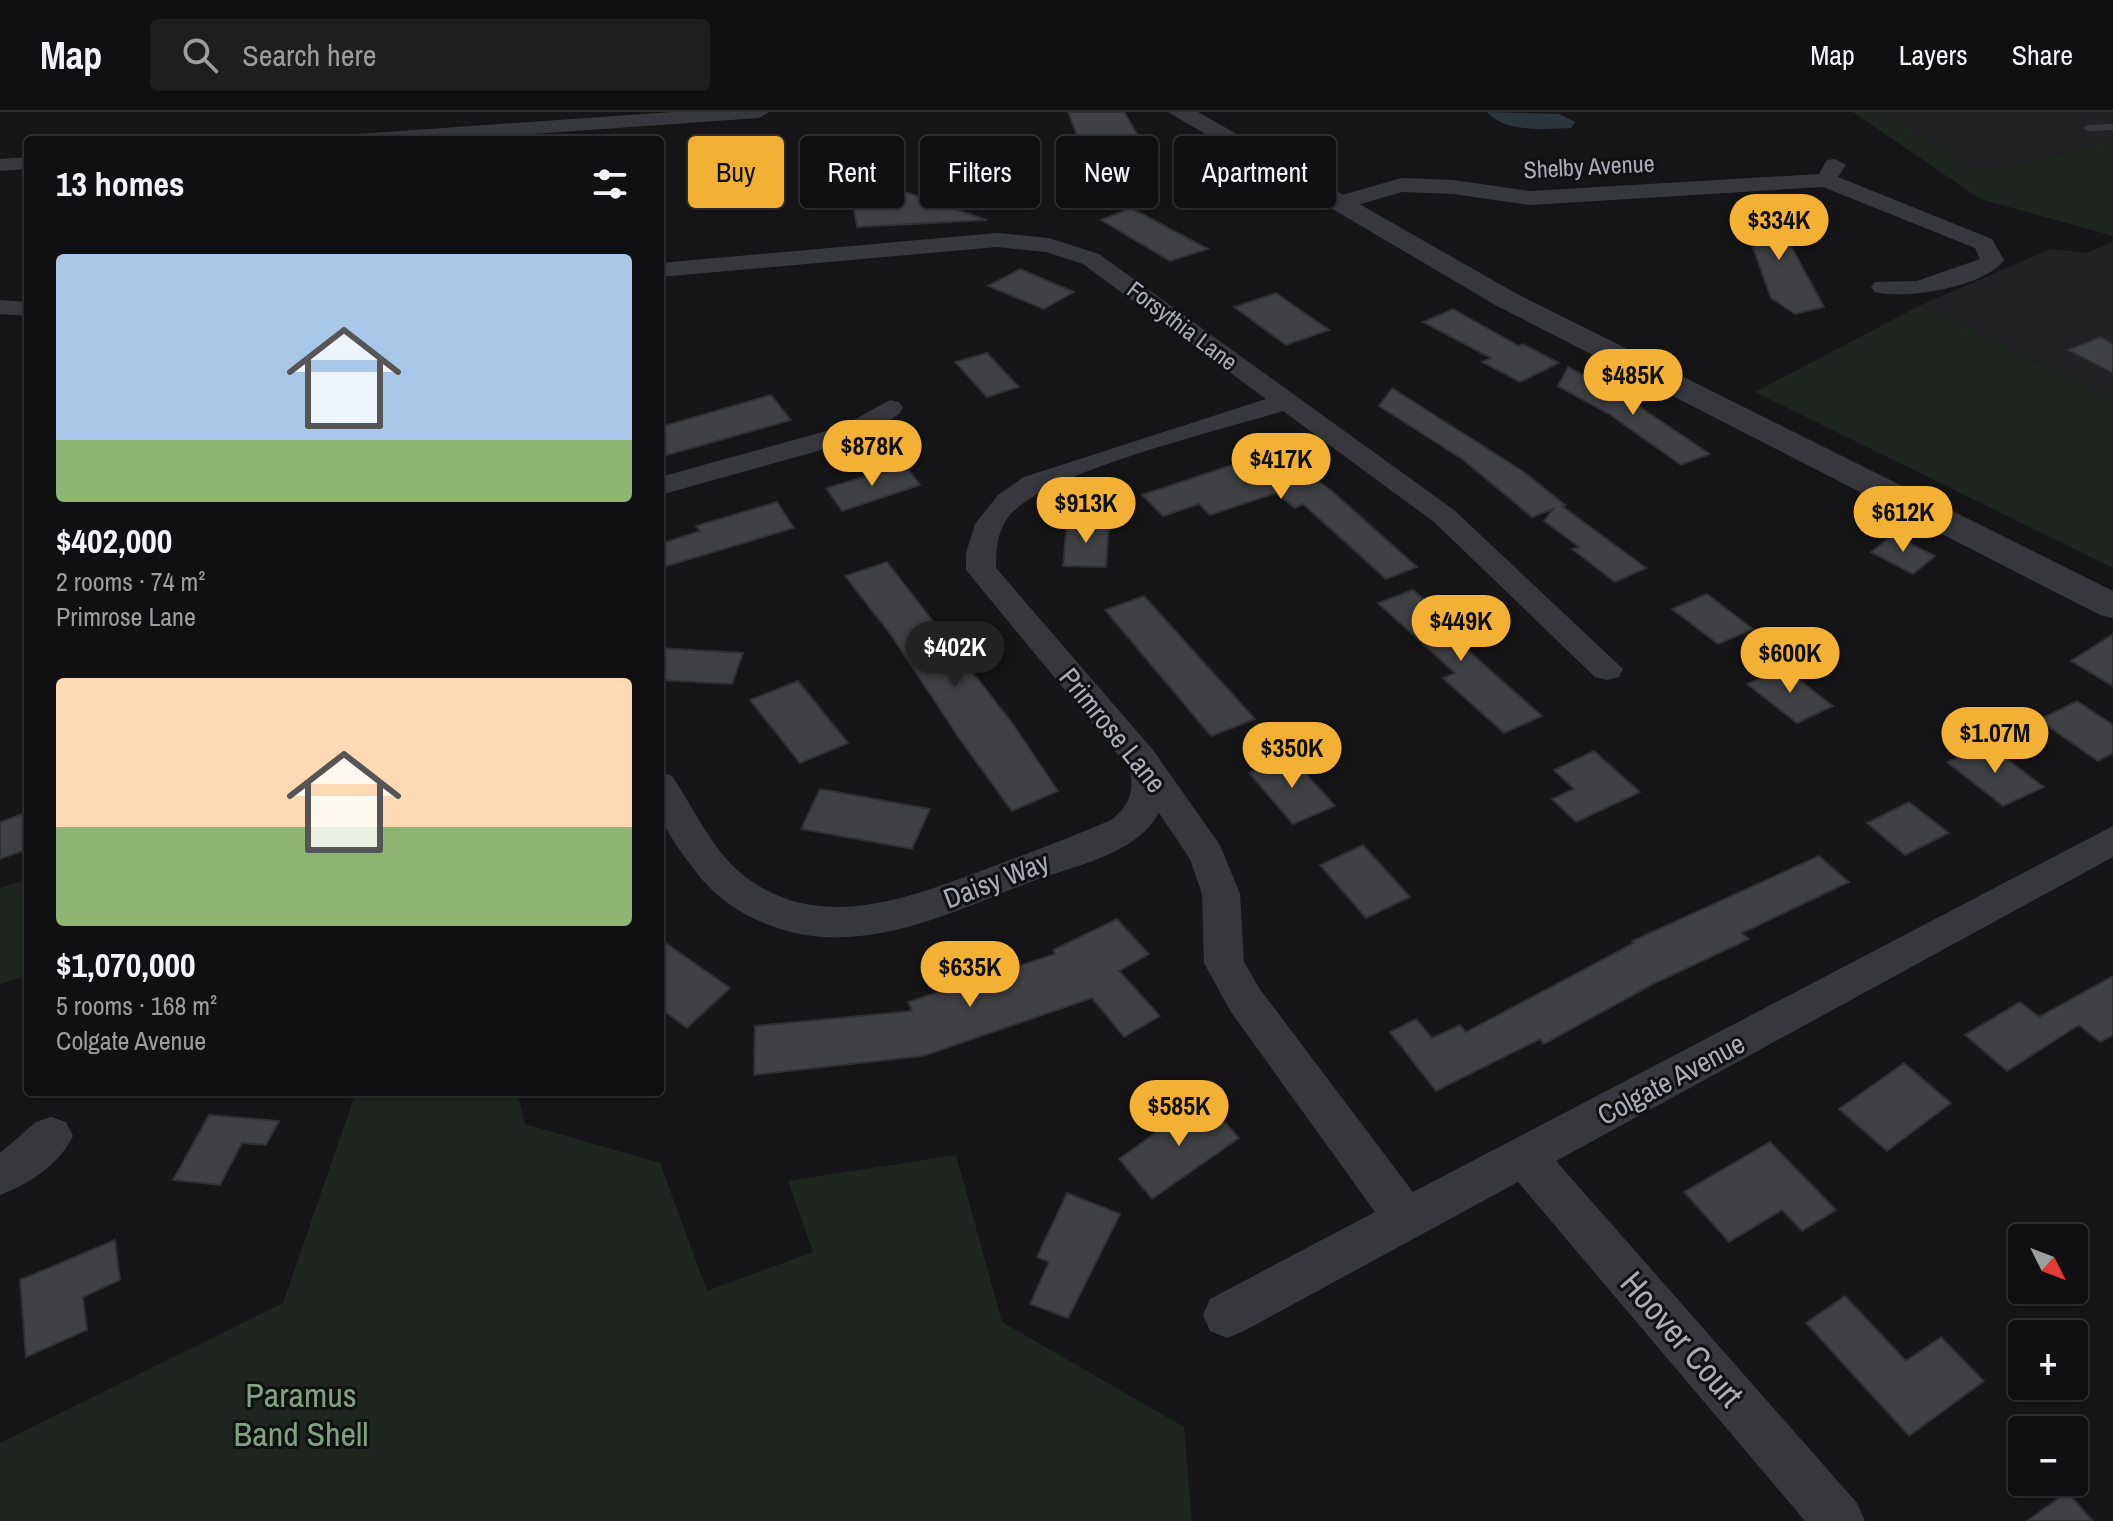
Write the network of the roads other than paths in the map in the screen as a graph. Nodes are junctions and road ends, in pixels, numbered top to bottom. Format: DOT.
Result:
graph roads {
  1 [pos="759,112"];
  2 [pos="1180,112"];
  3 [pos="2112,127"];
  4 [pos="2088,128"];
  5 [pos="415,136"];
  6 [pos="24,163"];
  7 [pos="0,165"];
  8 [pos="1340,203"];
  9 [pos="664,270"];
  10 [pos="1883,287"];
  11 [pos="0,307"];
  12 [pos="24,309"];
  13 [pos="1284,402"];
  14 [pos="890,408"];
  15 [pos="664,485"];
  16 [pos="2113,606"];
  17 [pos="1607,669"];
  18 [pos="1146,766"];
  19 [pos="664,791"];
  20 [pos="2113,840"];
  21 [pos="51,1136"];
  22 [pos="1525,1158"];
  23 [pos="0,1175"];
  24 [pos="1406,1218"];
  25 [pos="1227,1315"];
  26 [pos="1839,1521"];
  1 -- 5 [label="street"];
  2 -- 8 [label="street"];
  3 -- 4 [label="lane"];
  6 -- 7 [label="street"];
  8 -- 10 [label="street, Shelby Avenue"];
  8 -- 16 [label="street"];
  9 -- 13 [label="street, Forsythia Lane"];
  11 -- 12 [label="street"];
  13 -- 17 [label="street, Forsythia Lane"];
  13 -- 18 [label="street, Primrose Lane"];
  14 -- 15 [label="street"];
  18 -- 19 [label="street, Daisy Way"];
  18 -- 24 [label="street, Primrose Lane"];
  20 -- 22 [label="street, Colgate Avenue"];
  21 -- 23 [label="street"];
  22 -- 24 [label="street, Colgate Avenue"];
  22 -- 26 [label="street, Hoover Court"];
  24 -- 25 [label="street, Colgate Avenue"];
}
